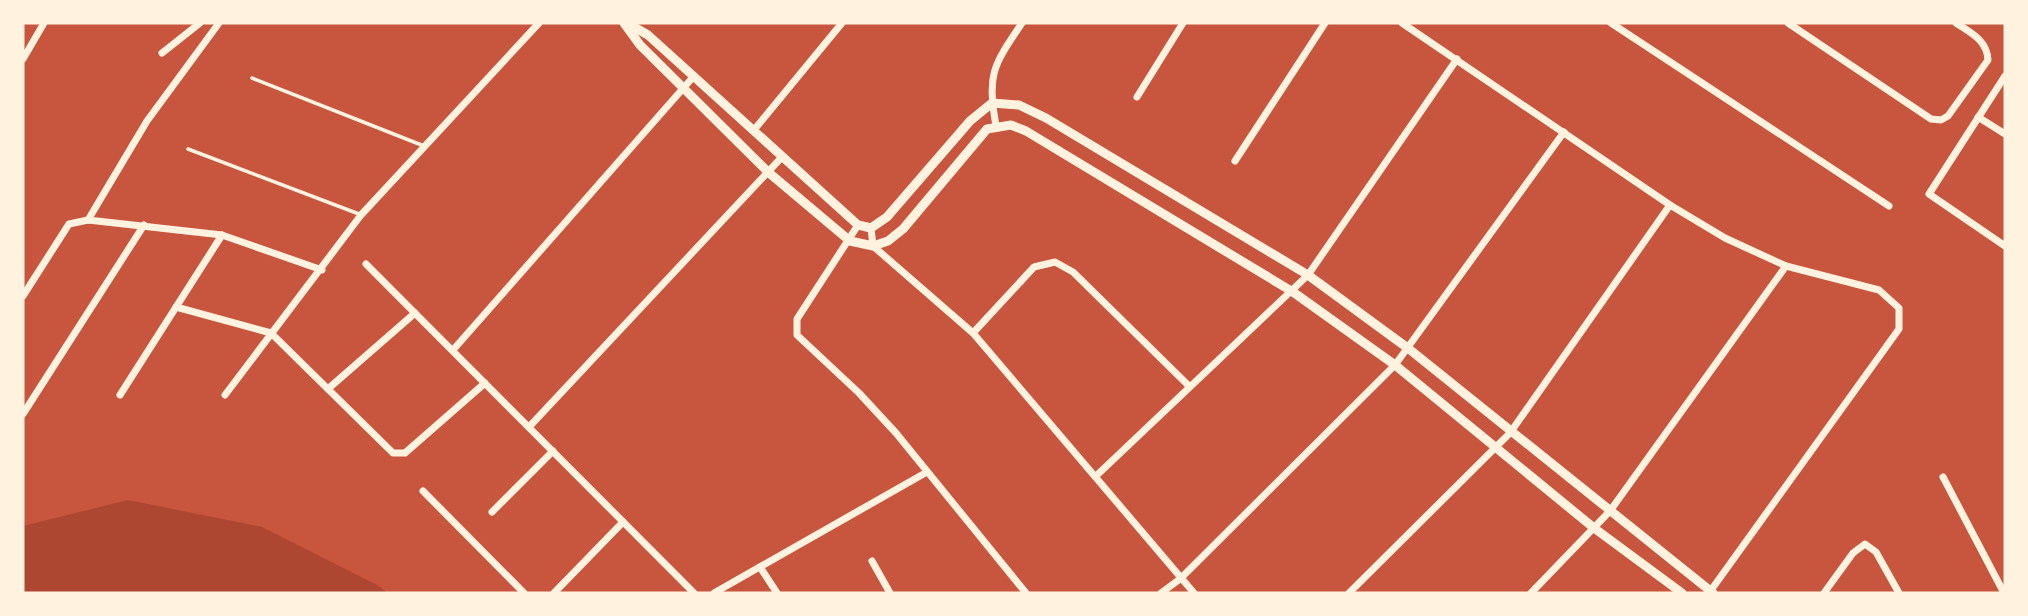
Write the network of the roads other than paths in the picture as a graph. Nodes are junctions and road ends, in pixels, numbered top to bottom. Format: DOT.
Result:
graph roads {
  1 [pos="44,23"];
  2 [pos="200,23"];
  3 [pos="219,23"];
  4 [pos="539,23"];
  5 [pos="626,23"];
  6 [pos="842,23"];
  7 [pos="1022,23"];
  8 [pos="1182,23"];
  9 [pos="1325,23"];
  10 [pos="1402,23"];
  11 [pos="1611,23"];
  12 [pos="1787,23"];
  13 [pos="1956,23"];
  14 [pos="162,53"];
  15 [pos="23,59"];
  16 [pos="1457,60"];
  17 [pos="694,76"];
  18 [pos="2005,76"];
  19 [pos="252,78"];
  20 [pos="683,89"];
  21 [pos="1137,97"];
  22 [pos="992,103"];
  23 [pos="1978,117"];
  24 [pos="996,126"];
  25 [pos="754,130"];
  26 [pos="1564,132"];
  27 [pos="2005,134"];
  28 [pos="424,146"];
  29 [pos="188,149"];
  30 [pos="781,158"];
  31 [pos="1235,161"];
  32 [pos="768,172"];
  33 [pos="1670,205"];
  34 [pos="1889,206"];
  35 [pos="361,215"];
  36 [pos="88,220"];
  37 [pos="855,224"];
  38 [pos="144,225"];
  39 [pos="871,228"];
  40 [pos="222,235"];
  41 [pos="850,241"];
  42 [pos="873,246"];
  43 [pos="2005,246"];
  44 [pos="366,264"];
  45 [pos="1786,266"];
  46 [pos="322,270"];
  47 [pos="1308,275"];
  48 [pos="1293,292"];
  49 [pos="23,296"];
  50 [pos="176,307"];
  51 [pos="415,313"];
  52 [pos="271,333"];
  53 [pos="973,333"];
  54 [pos="1409,349"];
  55 [pos="453,350"];
  56 [pos="1395,365"];
  57 [pos="485,383"];
  58 [pos="1189,386"];
  59 [pos="330,388"];
  60 [pos="120,395"];
  61 [pos="225,396"];
  62 [pos="23,414"];
  63 [pos="529,427"];
  64 [pos="1510,433"];
  65 [pos="1496,449"];
  66 [pos="553,451"];
  67 [pos="927,472"];
  68 [pos="1096,476"];
  69 [pos="1943,477"];
  70 [pos="423,491"];
  71 [pos="1610,511"];
  72 [pos="492,512"];
  73 [pos="623,522"];
  74 [pos="1594,528"];
  75 [pos="872,561"];
  76 [pos="760,567"];
  77 [pos="1180,579"];
  78 [pos="524,593"];
  79 [pos="554,593"];
  80 [pos="694,593"];
  81 [pos="715,593"];
  82 [pos="776,593"];
  83 [pos="890,593"];
  84 [pos="1026,593"];
  85 [pos="1161,593"];
  86 [pos="1194,593"];
  87 [pos="1349,593"];
  88 [pos="1531,593"];
  89 [pos="1682,593"];
  90 [pos="1711,593"];
  91 [pos="1824,593"];
  92 [pos="1899,593"];
  93 [pos="2004,593"];
  1 -- 15 [label="street"];
  2 -- 14 [label="street"];
  3 -- 36 [label="street"];
  4 -- 28 [label="street"];
  5 -- 17 [label="street"];
  5 -- 20 [label="street"];
  6 -- 25 [label="street"];
  7 -- 22 [label="street"];
  8 -- 21 [label="street"];
  9 -- 31 [label="street"];
  10 -- 16 [label="street"];
  11 -- 34 [label="street"];
  12 -- 13 [label="street"];
  16 -- 26 [label="street"];
  16 -- 47 [label="street"];
  17 -- 20 [label="street"];
  17 -- 25 [label="street"];
  18 -- 23 [label="street"];
  19 -- 28 [label="lane"];
  20 -- 32 [label="street"];
  20 -- 55 [label="street"];
  22 -- 24 [label="street"];
  22 -- 39 [label="street"];
  22 -- 47 [label="street"];
  23 -- 27 [label="street"];
  23 -- 43 [label="street"];
  24 -- 42 [label="street"];
  24 -- 48 [label="street"];
  25 -- 30 [label="street"];
  26 -- 33 [label="street"];
  26 -- 54 [label="street"];
  28 -- 35 [label="street"];
  29 -- 35 [label="lane"];
  30 -- 32 [label="street"];
  30 -- 37 [label="street"];
  32 -- 41 [label="street"];
  32 -- 63 [label="street"];
  33 -- 45 [label="street"];
  33 -- 64 [label="street"];
  35 -- 46 [label="street"];
  36 -- 38 [label="street"];
  36 -- 49 [label="street"];
  37 -- 39 [label="street"];
  37 -- 41 [label="street"];
  38 -- 40 [label="street"];
  38 -- 62 [label="street"];
  39 -- 42 [label="street"];
  40 -- 46 [label="street"];
  40 -- 50 [label="street"];
  41 -- 42 [label="street"];
  41 -- 67 [label="street"];
  42 -- 53 [label="street"];
  44 -- 51 [label="street"];
  45 -- 71 [label="street"];
  45 -- 90 [label="street"];
  46 -- 52 [label="street"];
  47 -- 48 [label="street"];
  47 -- 54 [label="street"];
  48 -- 56 [label="street"];
  48 -- 58 [label="street"];
  50 -- 52 [label="street"];
  50 -- 60 [label="street"];
  51 -- 55 [label="street"];
  51 -- 59 [label="street"];
  52 -- 59 [label="street"];
  52 -- 61 [label="street"];
  53 -- 58 [label="street"];
  53 -- 68 [label="street"];
  54 -- 56 [label="street"];
  54 -- 64 [label="street"];
  55 -- 57 [label="street"];
  56 -- 65 [label="street"];
  56 -- 77 [label="street"];
  57 -- 59 [label="street"];
  57 -- 63 [label="street"];
  58 -- 68 [label="street"];
  63 -- 66 [label="street"];
  64 -- 65 [label="street"];
  64 -- 71 [label="street"];
  65 -- 74 [label="street"];
  65 -- 87 [label="street"];
  66 -- 72 [label="street"];
  66 -- 73 [label="street"];
  67 -- 76 [label="street"];
  67 -- 84 [label="street"];
  68 -- 77 [label="street"];
  69 -- 93 [label="street"];
  70 -- 78 [label="street"];
  71 -- 74 [label="street"];
  71 -- 90 [label="street"];
  73 -- 79 [label="street"];
  73 -- 80 [label="street"];
  74 -- 88 [label="street"];
  74 -- 89 [label="street"];
  75 -- 83 [label="street"];
  76 -- 81 [label="street"];
  76 -- 82 [label="street"];
  77 -- 85 [label="street"];
  77 -- 86 [label="street"];
  91 -- 92 [label="street"];
}
